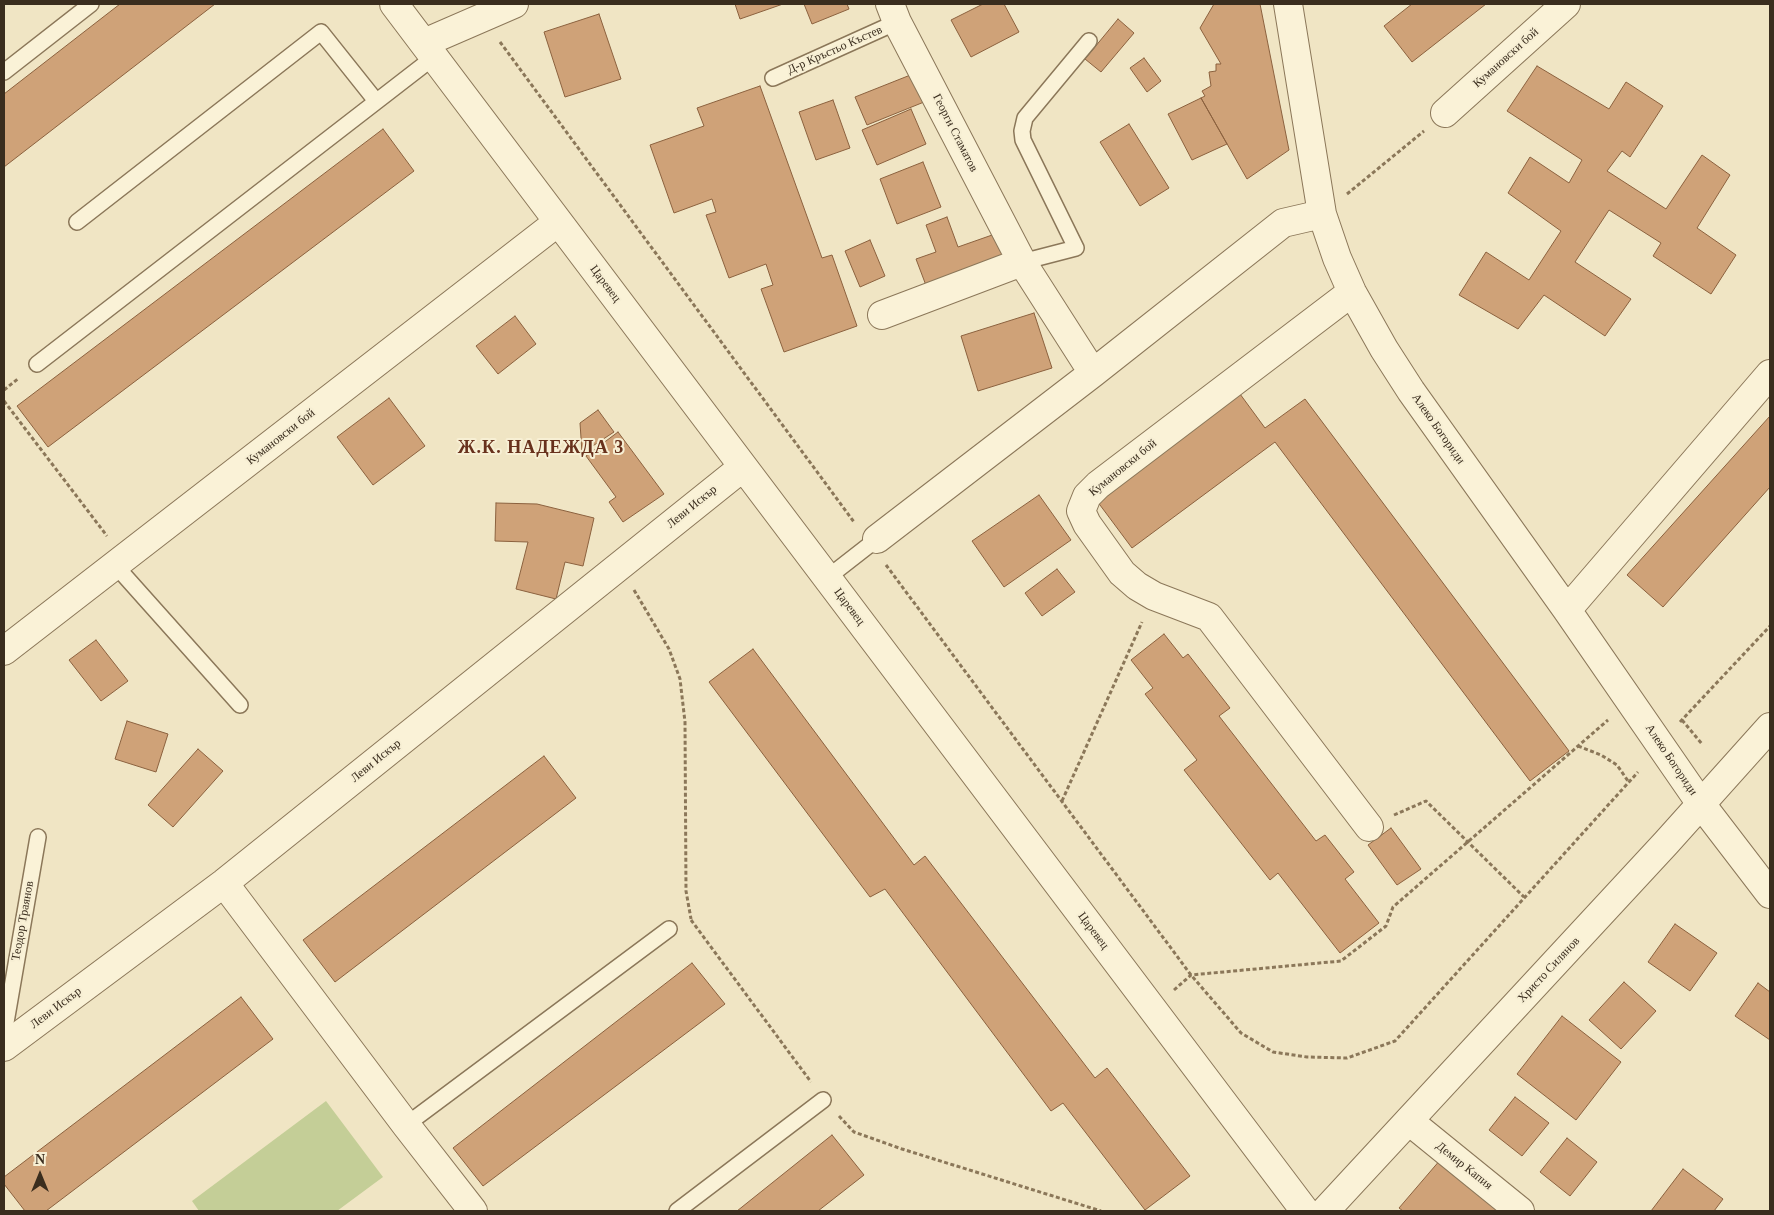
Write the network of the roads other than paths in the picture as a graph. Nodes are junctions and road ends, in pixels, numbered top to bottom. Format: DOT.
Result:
graph roads {
  1 [pos="91,4"];
  2 [pos="394,4"];
  3 [pos="514,4"];
  4 [pos="1288,4"];
  5 [pos="1566,4"];
  6 [pos="894,13"];
  7 [pos="1089,41"];
  8 [pos="429,50"];
  9 [pos="4,72"];
  10 [pos="773,78"];
  11 [pos="376,101"];
  12 [pos="1446,113"];
  13 [pos="1322,214"];
  14 [pos="77,222"];
  15 [pos="558,222"];
  16 [pos="1022,262"];
  17 [pos="1352,292"];
  18 [pos="882,316"];
  19 [pos="37,364"];
  20 [pos="1093,373"];
  21 [pos="1770,374"];
  22 [pos="743,467"];
  23 [pos="874,542"];
  24 [pos="119,562"];
  25 [pos="828,578"];
  26 [pos="1567,610"];
  27 [pos="4,651"];
  28 [pos="240,705"];
  29 [pos="1770,727"];
  30 [pos="1701,804"];
  31 [pos="1369,827"];
  32 [pos="38,837"];
  33 [pos="224,883"];
  34 [pos="1770,894"];
  35 [pos="669,929"];
  36 [pos="4,1034"];
  37 [pos="4,1047"];
  38 [pos="824,1100"];
  39 [pos="1409,1121"];
  40 [pos="406,1125"];
  41 [pos="473,1211"];
  42 [pos="677,1211"];
  43 [pos="1305,1211"];
  44 [pos="1325,1211"];
  45 [pos="1520,1211"];
  1 -- 9 [label="lane"];
  2 -- 8 [label="street, Царевец"];
  3 -- 8 [label="street"];
  4 -- 13 [label="street, Алеко Богориди"];
  5 -- 12 [label="street, Кумановски бой"];
  6 -- 10 [label="lane, Д-р Кръстьо Къстев"];
  6 -- 16 [label="street, Георги Стаматов"];
  7 -- 16 [label="lane"];
  8 -- 11 [label="lane"];
  8 -- 15 [label="street, Царевец"];
  11 -- 14 [label="lane"];
  11 -- 19 [label="lane"];
  13 -- 17 [label="street, Алеко Богориди"];
  13 -- 20 [label="street"];
  15 -- 22 [label="street, Царевец"];
  15 -- 24 [label="street, Кумановски бой"];
  16 -- 18 [label="street"];
  16 -- 20 [label="street, Георги Стаматов"];
  17 -- 26 [label="street, Алеко Богориди"];
  17 -- 31 [label="street, Кумановски бой"];
  20 -- 23 [label="street"];
  21 -- 26 [label="street"];
  22 -- 25 [label="street, Царевец"];
  22 -- 33 [label="street, Леви Искър"];
  23 -- 25 [label="lane"];
  24 -- 27 [label="street, Кумановски бой"];
  24 -- 28 [label="lane"];
  25 -- 43 [label="street, Царевец"];
  26 -- 30 [label="street, Алеко Богориди"];
  29 -- 30 [label="street, Христо Силянов"];
  30 -- 34 [label="street, Алеко Богориди"];
  30 -- 39 [label="street, Христо Силянов"];
  32 -- 36 [label="lane, Теодор Траянов"];
  33 -- 37 [label="street, Леви Искър"];
  33 -- 40 [label="street"];
  35 -- 40 [label="lane"];
  38 -- 42 [label="lane"];
  39 -- 44 [label="street, Христо Силянов"];
  39 -- 45 [label="street, Демир Капия"];
  40 -- 41 [label="street"];
}
